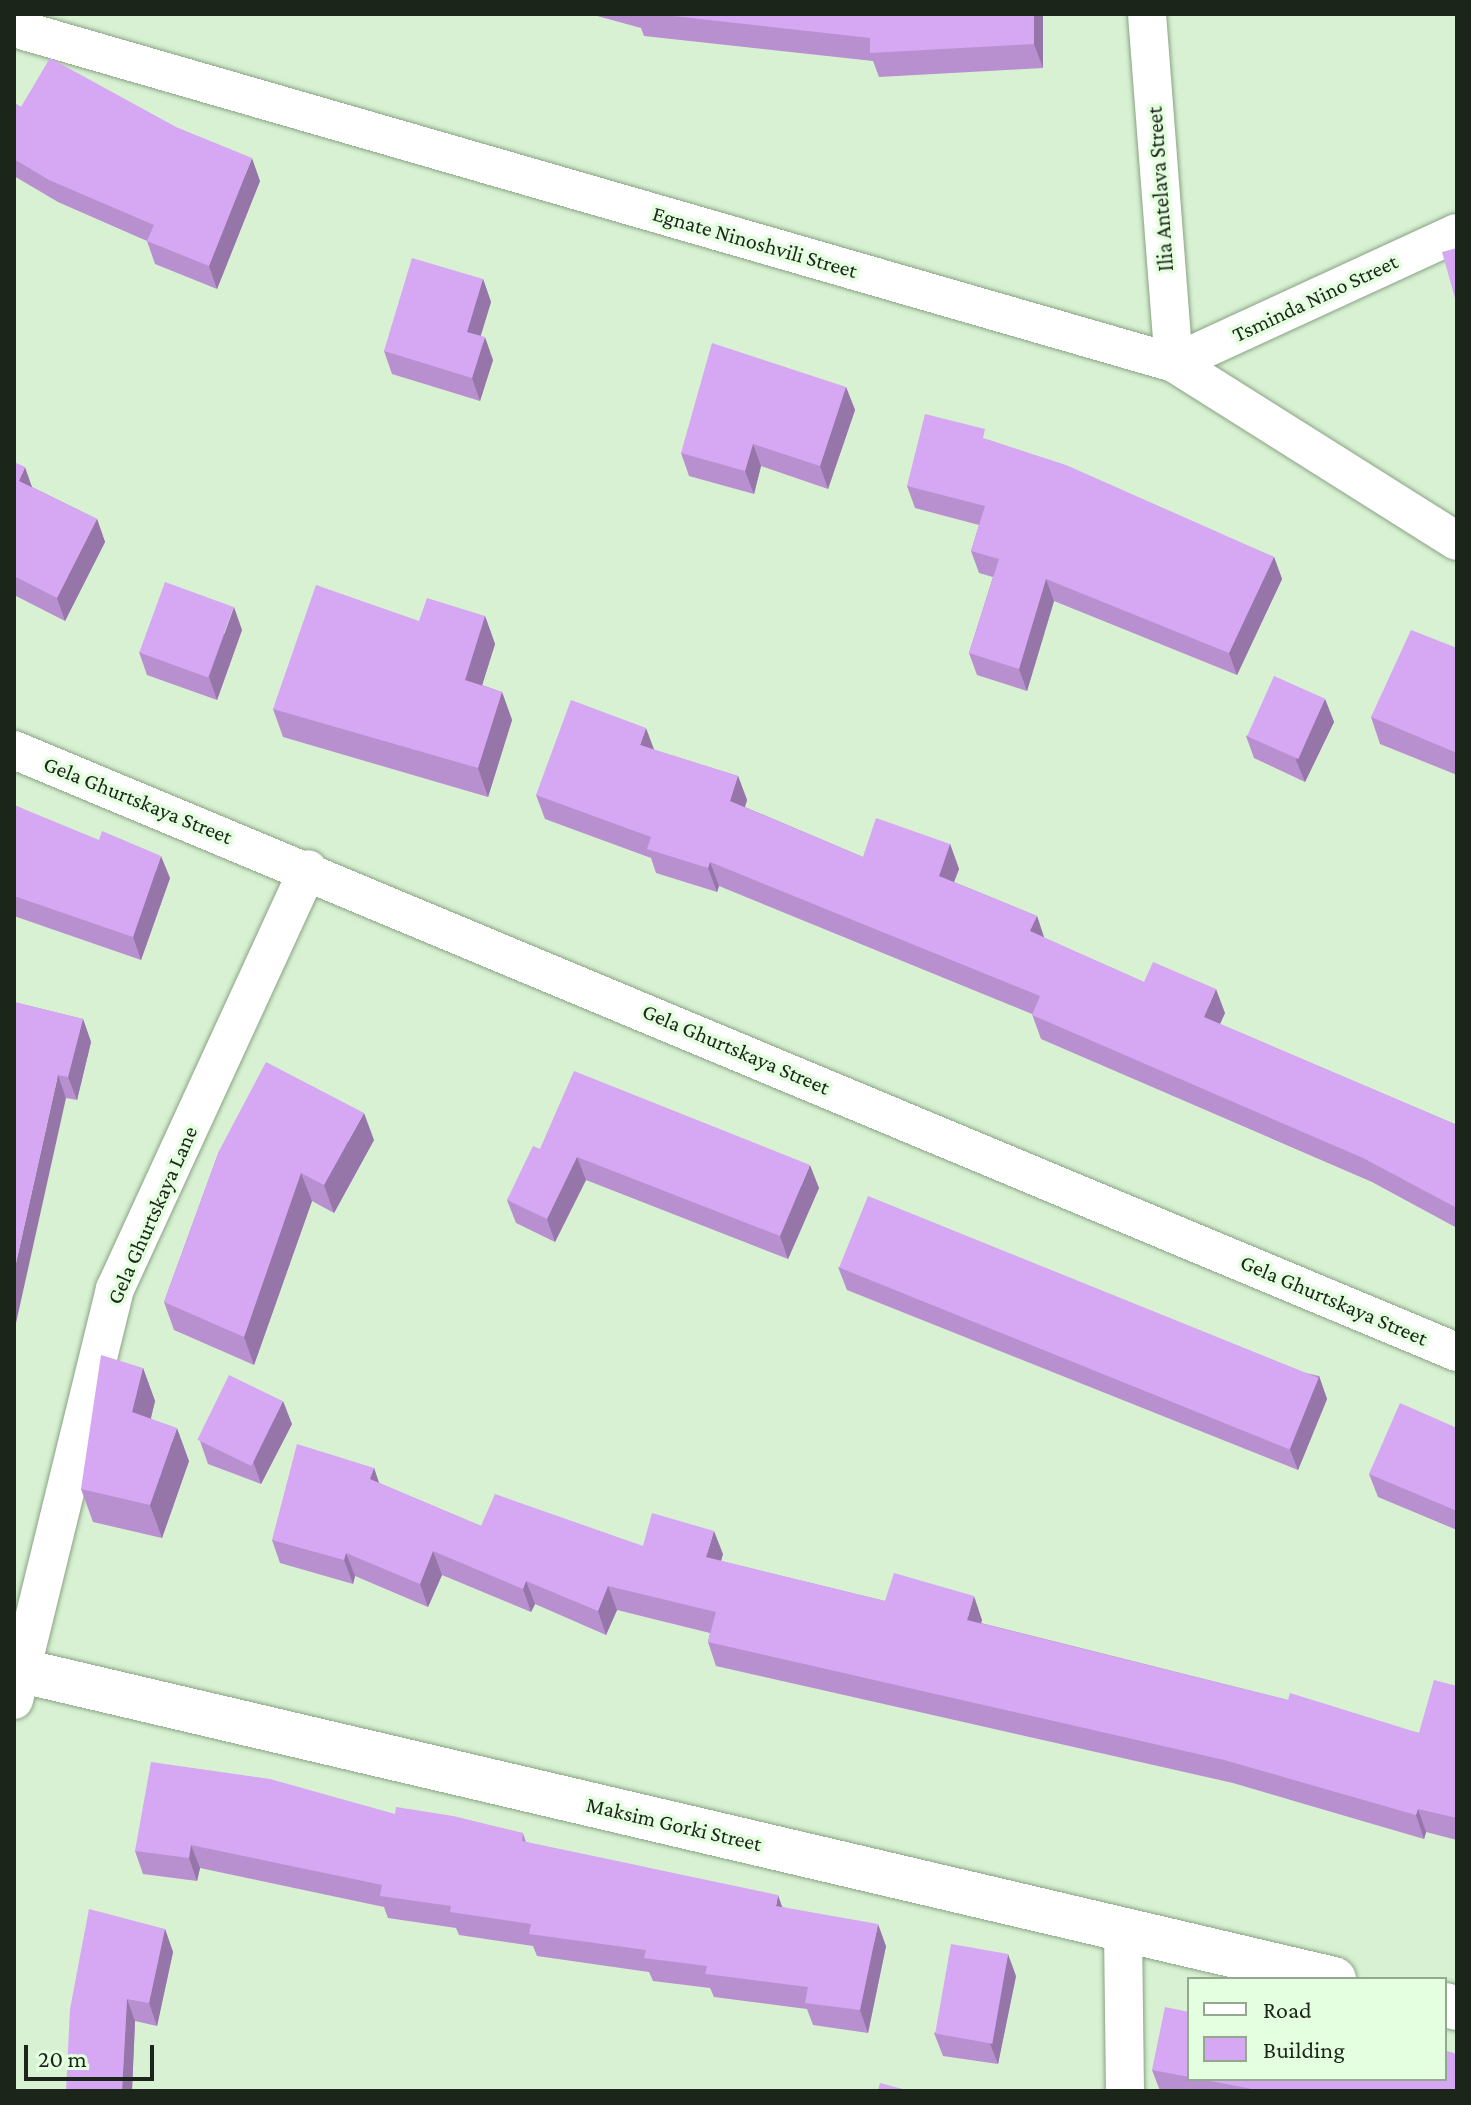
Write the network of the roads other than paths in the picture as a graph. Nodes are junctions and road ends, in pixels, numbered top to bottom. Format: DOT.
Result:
graph roads {
  1 [pos="1147,14"];
  2 [pos="14,28"];
  3 [pos="1457,233"];
  4 [pos="1174,363"];
  5 [pos="1457,541"];
  6 [pos="14,750"];
  7 [pos="308,869"];
  8 [pos="1457,1352"];
  9 [pos="15,1679"];
  10 [pos="1123,1929"];
  11 [pos="1326,1977"];
  12 [pos="1125,2091"];
  1 -- 4 [label="street, Ilia Antelava Street"];
  2 -- 4 [label="street, Egnate Ninoshvili Street"];
  3 -- 4 [label="street, Tsminda Nino Street"];
  4 -- 5 [label="street, Egnate Ninoshvili Street"];
  6 -- 7 [label="street, Gela Ghurtskaya Street"];
  7 -- 8 [label="street, Gela Ghurtskaya Street"];
  7 -- 9 [label="street, Gela Ghurtskaya Lane"];
  9 -- 10 [label="street, Maksim Gorki Street"];
  10 -- 11 [label="street, Maksim Gorki Street"];
  10 -- 12 [label="street"];
}
